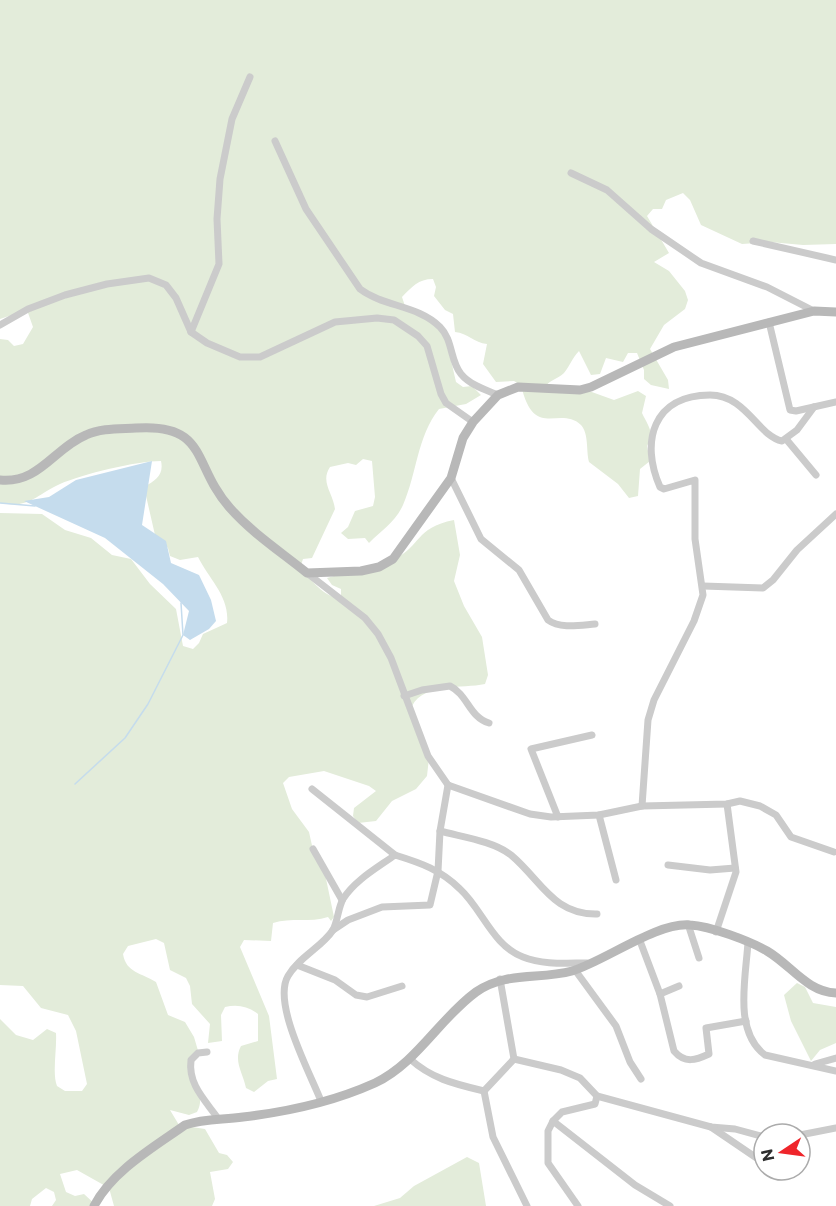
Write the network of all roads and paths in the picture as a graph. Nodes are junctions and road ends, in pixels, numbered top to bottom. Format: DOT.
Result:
graph roads {
  1 [pos="250,77"];
  2 [pos="275,141"];
  3 [pos="571,173"];
  4 [pos="753,241"];
  5 [pos="836,260"];
  6 [pos="814,311"];
  7 [pos="836,312"];
  8 [pos="769,322"];
  9 [pos="0,325"];
  10 [pos="191,333"];
  11 [pos="498,395"];
  12 [pos="836,402"];
  13 [pos="814,407"];
  14 [pos="473,422"];
  15 [pos="786,439"];
  16 [pos="816,475"];
  17 [pos="451,478"];
  18 [pos="0,480"];
  19 [pos="836,514"];
  20 [pos="307,573"];
  21 [pos="703,586"];
  22 [pos="595,624"];
  23 [pos="404,696"];
  24 [pos="489,723"];
  25 [pos="592,735"];
  26 [pos="448,785"];
  27 [pos="312,789"];
  28 [pos="727,804"];
  29 [pos="642,806"];
  30 [pos="599,815"];
  31 [pos="558,817"];
  32 [pos="440,831"];
  33 [pos="313,849"];
  34 [pos="834,852"];
  35 [pos="395,855"];
  36 [pos="668,865"];
  37 [pos="735,868"];
  38 [pos="438,871"];
  39 [pos="616,879"];
  40 [pos="342,900"];
  41 [pos="597,914"];
  42 [pos="688,924"];
  43 [pos="332,930"];
  44 [pos="716,932"];
  45 [pos="640,940"];
  46 [pos="748,942"];
  47 [pos="699,958"];
  48 [pos="587,963"];
  49 [pos="297,964"];
  50 [pos="575,970"];
  51 [pos="500,979"];
  52 [pos="402,986"];
  53 [pos="679,986"];
  54 [pos="836,993"];
  55 [pos="660,994"];
  56 [pos="746,1021"];
  57 [pos="207,1052"];
  58 [pos="836,1058"];
  59 [pos="410,1059"];
  60 [pos="514,1059"];
  61 [pos="816,1064"];
  62 [pos="836,1071"];
  63 [pos="641,1078"];
  64 [pos="484,1091"];
  65 [pos="597,1096"];
  66 [pos="321,1101"];
  67 [pos="218,1117"];
  68 [pos="553,1120"];
  69 [pos="711,1127"];
  70 [pos="836,1128"];
  71 [pos="812,1133"];
  72 [pos="752,1134"];
  73 [pos="752,1154"];
  74 [pos="667,1205"];
  75 [pos="94,1206"];
  76 [pos="527,1206"];
  77 [pos="578,1206"];
  1 -- 10 [label="street"];
  2 -- 11 [label="street"];
  3 -- 6 [label="street"];
  4 -- 5 [label="street"];
  6 -- 7 [label="street"];
  6 -- 8 [label="street"];
  8 -- 11 [label="street"];
  8 -- 13 [label="street"];
  9 -- 10 [label="street"];
  10 -- 14 [label="street"];
  11 -- 14 [label="street"];
  12 -- 13 [label="street"];
  13 -- 15 [label="street"];
  14 -- 17 [label="street"];
  15 -- 16 [label="street"];
  15 -- 21 [label="street"];
  17 -- 20 [label="street"];
  17 -- 22 [label="street"];
  18 -- 20 [label="street"];
  19 -- 21 [label="street"];
  20 -- 23 [label="street"];
  21 -- 29 [label="street"];
  23 -- 24 [label="street"];
  23 -- 26 [label="street"];
  25 -- 31 [label="street"];
  26 -- 31 [label="street"];
  26 -- 32 [label="street"];
  27 -- 35 [label="street"];
  28 -- 29 [label="street"];
  28 -- 34 [label="street"];
  28 -- 37 [label="street"];
  29 -- 30 [label="street"];
  30 -- 31 [label="street"];
  30 -- 39 [label="street"];
  32 -- 38 [label="street"];
  32 -- 41 [label="street"];
  33 -- 40 [label="street"];
  35 -- 38 [label="street"];
  35 -- 40 [label="street"];
  36 -- 37 [label="street"];
  37 -- 44 [label="street"];
  38 -- 43 [label="street"];
  38 -- 48 [label="street"];
  40 -- 43 [label="street"];
  42 -- 44 [label="street"];
  42 -- 45 [label="street"];
  42 -- 47 [label="street"];
  43 -- 49 [label="street"];
  44 -- 46 [label="street"];
  45 -- 48 [label="street"];
  45 -- 55 [label="street"];
  46 -- 54 [label="street"];
  46 -- 56 [label="street"];
  48 -- 50 [label="street"];
  49 -- 52 [label="street"];
  49 -- 66 [label="street"];
  50 -- 51 [label="street"];
  50 -- 63 [label="street"];
  51 -- 59 [label="street"];
  51 -- 60 [label="street"];
  53 -- 55 [label="street"];
  55 -- 56 [label="street"];
  56 -- 61 [label="street"];
  57 -- 67 [label="street"];
  58 -- 61 [label="street"];
  59 -- 64 [label="street"];
  59 -- 66 [label="street"];
  60 -- 64 [label="street"];
  60 -- 65 [label="street"];
  61 -- 62 [label="street"];
  64 -- 76 [label="street"];
  65 -- 68 [label="street"];
  65 -- 69 [label="street"];
  66 -- 67 [label="street"];
  67 -- 75 [label="street"];
  68 -- 74 [label="street"];
  68 -- 77 [label="street"];
  69 -- 72 [label="street"];
  69 -- 73 [label="street"];
  70 -- 71 [label="street"];
}
